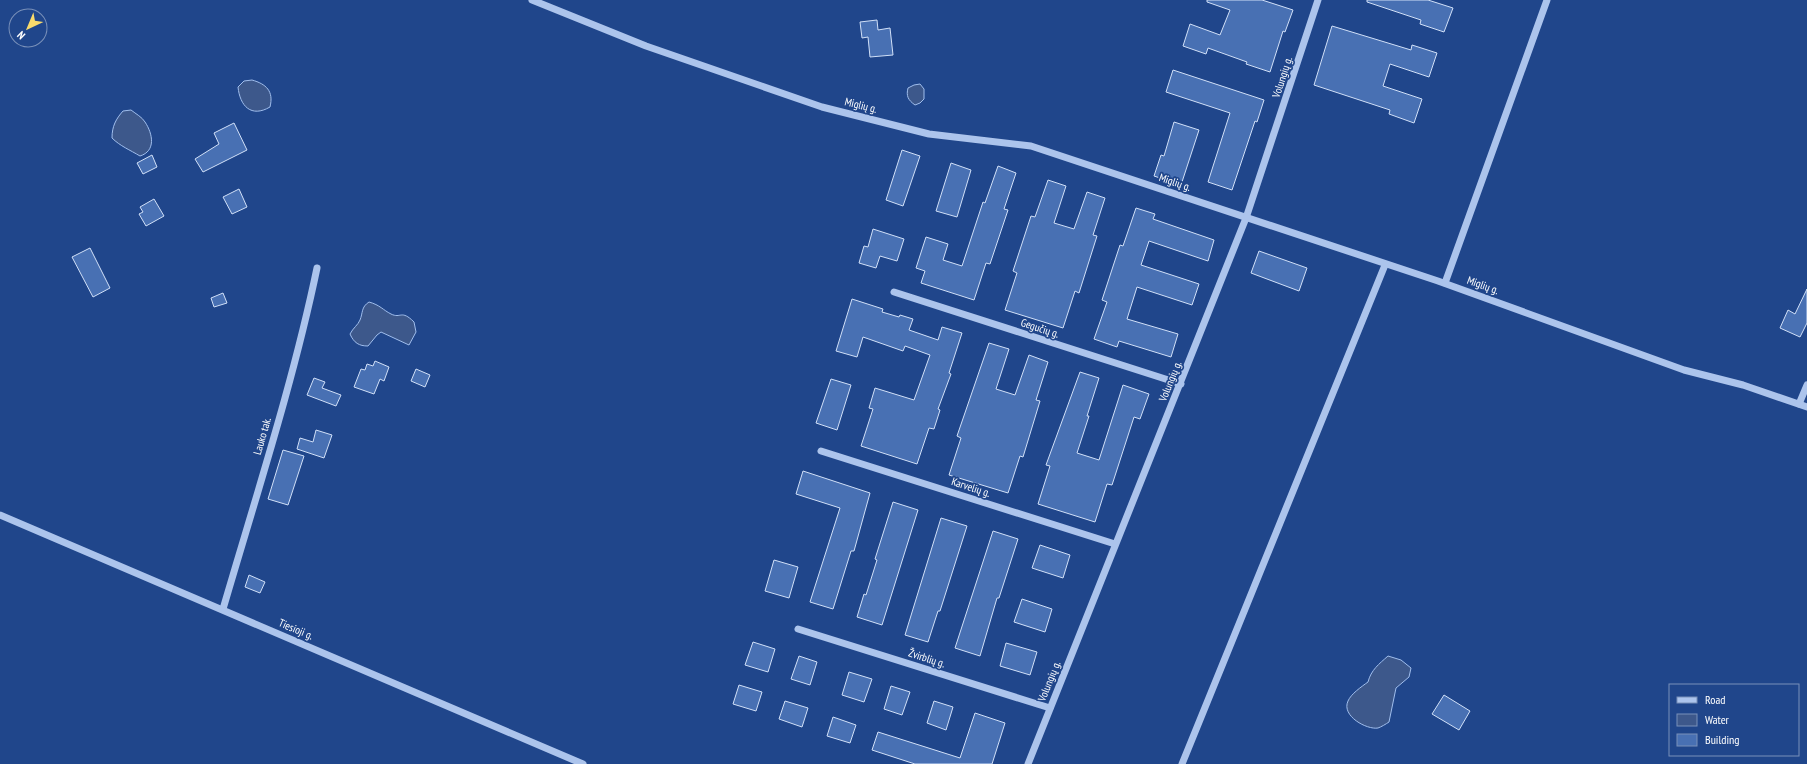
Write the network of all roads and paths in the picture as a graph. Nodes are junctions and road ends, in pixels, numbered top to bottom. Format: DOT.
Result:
graph roads {
  1 [pos="532,0"];
  2 [pos="1318,0"];
  3 [pos="1547,0"];
  4 [pos="1246,218"];
  5 [pos="1385,265"];
  6 [pos="317,268"];
  7 [pos="1444,283"];
  8 [pos="894,292"];
  9 [pos="1180,384"];
  10 [pos="1807,385"];
  11 [pos="1799,404"];
  12 [pos="1807,407"];
  13 [pos="821,451"];
  14 [pos="0,515"];
  15 [pos="1115,544"];
  16 [pos="223,609"];
  17 [pos="798,629"];
  18 [pos="1050,708"];
  19 [pos="583,764"];
  20 [pos="1028,764"];
  21 [pos="1182,764"];
  1 -- 4 [label="street, Miglių g."];
  2 -- 4 [label="street, Volungių g."];
  3 -- 7 [label="street"];
  4 -- 5 [label="street, Miglių g."];
  4 -- 9 [label="street, Volungių g."];
  5 -- 7 [label="street, Miglių g."];
  5 -- 21 [label="street"];
  6 -- 16 [label="street, Lauko tak."];
  7 -- 11 [label="street, Miglių g."];
  8 -- 9 [label="street, Gegučių g."];
  9 -- 15 [label="street, Volungių g."];
  10 -- 11 [label="street"];
  11 -- 12 [label="street, Miglių g."];
  13 -- 15 [label="street, Karvelių g."];
  14 -- 16 [label="street, Tiesioji g."];
  15 -- 18 [label="street, Volungių g."];
  16 -- 19 [label="street, Tiesioji g."];
  17 -- 18 [label="street, Žvirblių g."];
  18 -- 20 [label="street, Volungių g."];
}
